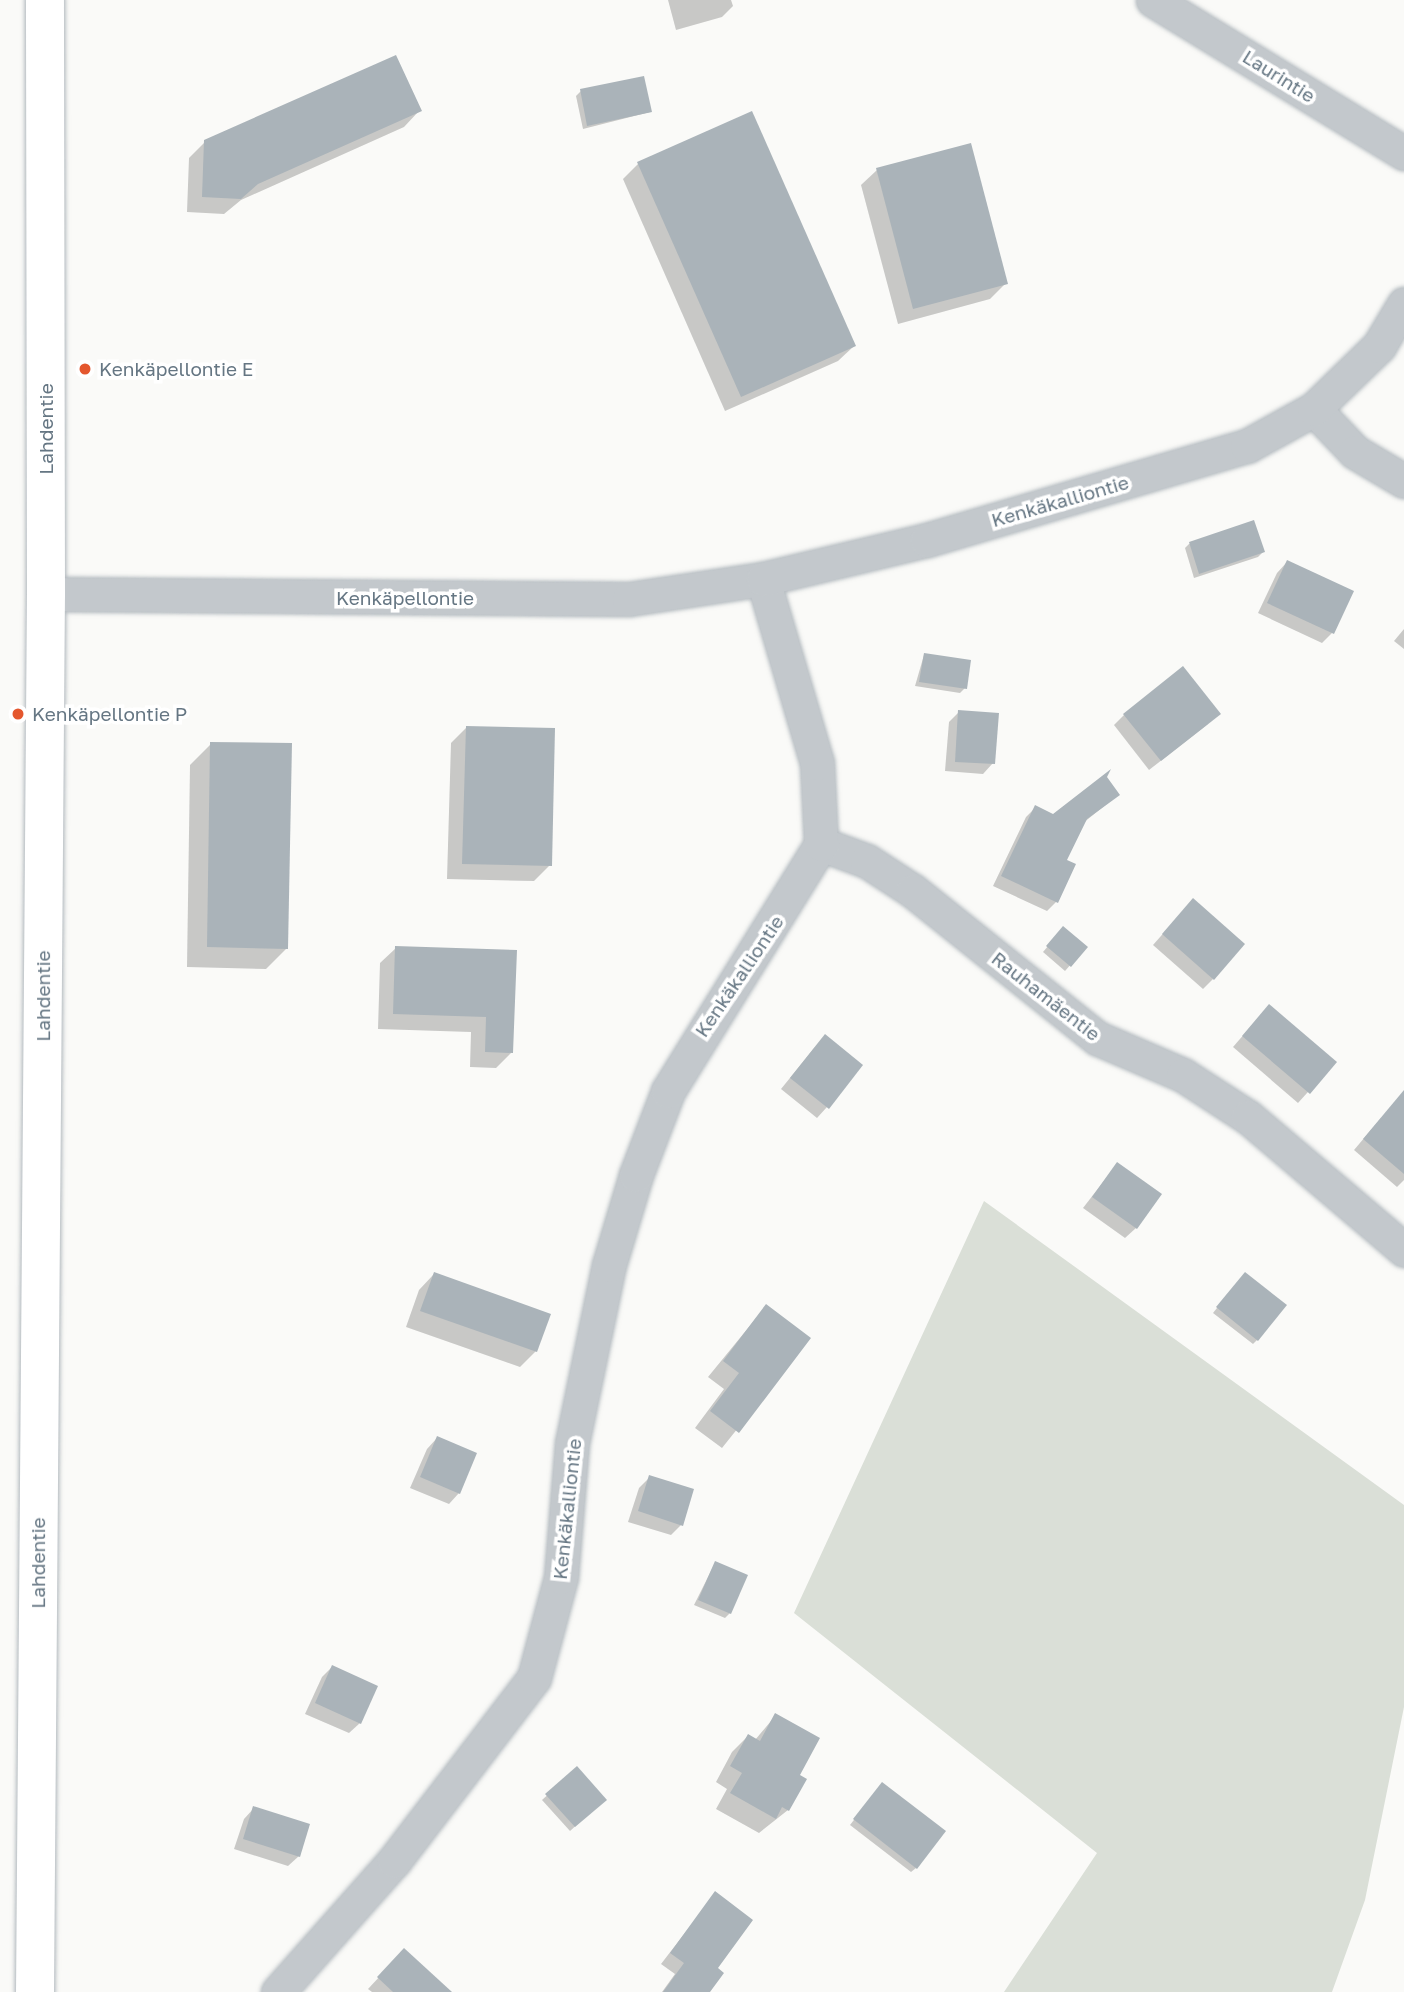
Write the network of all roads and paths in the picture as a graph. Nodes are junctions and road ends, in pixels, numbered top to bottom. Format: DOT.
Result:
graph roads {
  1 [pos="46,0"];
  2 [pos="1153,0"];
  3 [pos="1404,153"];
  4 [pos="1404,304"];
  5 [pos="1314,409"];
  6 [pos="1404,481"];
  7 [pos="764,579"];
  8 [pos="46,594"];
  9 [pos="821,844"];
  10 [pos="1404,1250"];
  11 [pos="35,1992"];
  12 [pos="278,1992"];
  1 -- 8 [label="main road, Lahdentie"];
  2 -- 3 [label="street, Laurintie"];
  4 -- 5 [label="street, Kenkäkalliontie"];
  5 -- 6 [label="street"];
  5 -- 7 [label="street, Kenkäkalliontie"];
  7 -- 8 [label="street, Kenkäpellontie"];
  7 -- 9 [label="street"];
  8 -- 11 [label="main road, Lahdentie"];
  9 -- 10 [label="street, Rauhamäentie"];
  9 -- 12 [label="street, Kenkäkalliontie"];
}
